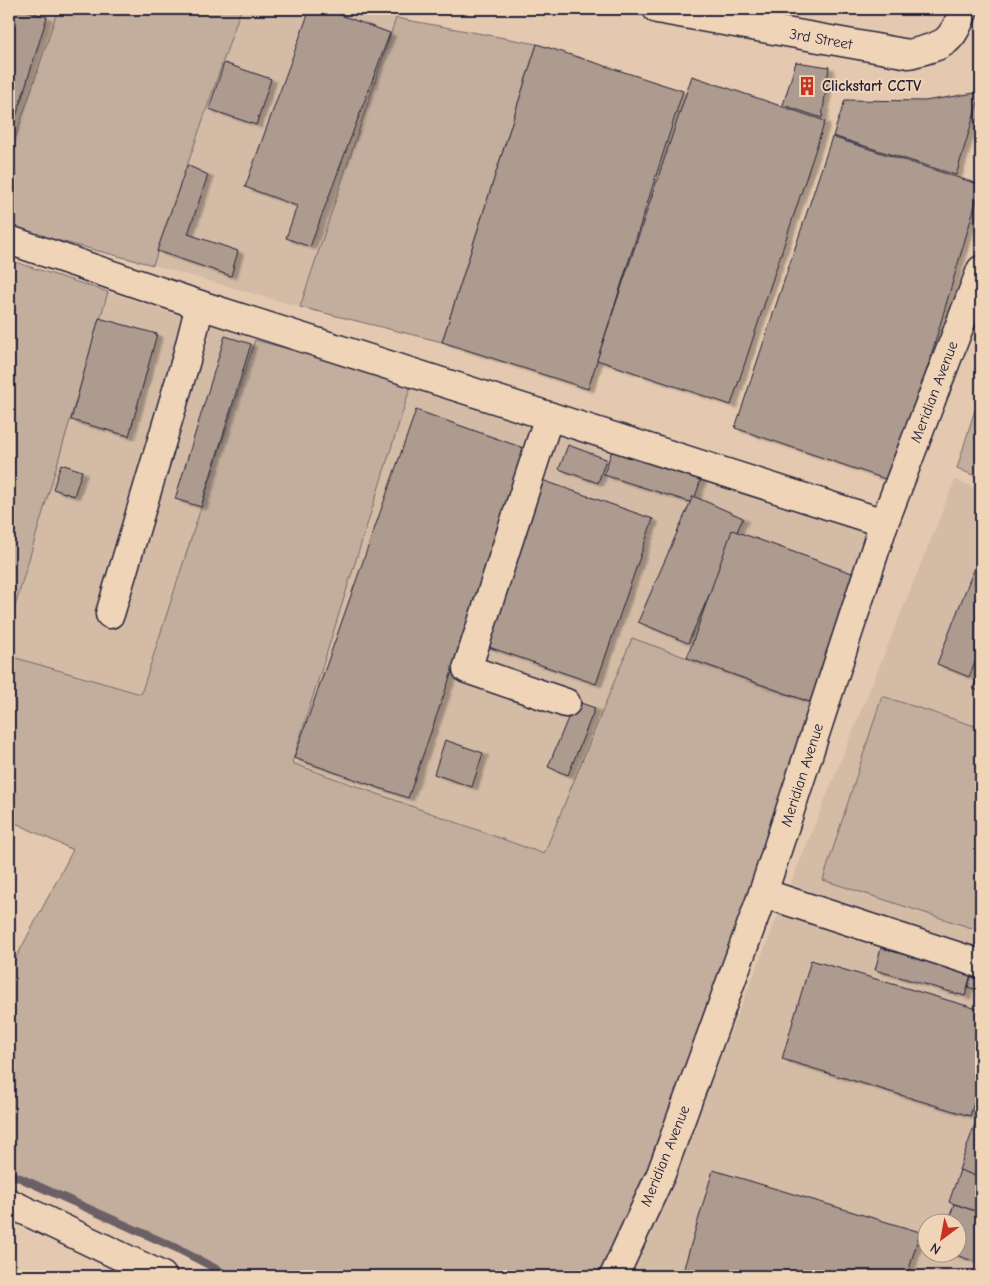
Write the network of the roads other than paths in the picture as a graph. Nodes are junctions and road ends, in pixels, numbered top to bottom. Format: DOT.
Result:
graph roads {
  1 [pos="656,9"];
  2 [pos="964,9"];
  3 [pos="9,240"];
  4 [pos="981,270"];
  5 [pos="200,305"];
  6 [pos="549,416"];
  7 [pos="884,523"];
  8 [pos="110,614"];
  9 [pos="566,703"];
  10 [pos="763,893"];
  11 [pos="981,964"];
  12 [pos="9,1203"];
  13 [pos="162,1276"];
  14 [pos="614,1276"];
  1 -- 2 [label="street, 3rd Street"];
  3 -- 5 [label="street"];
  4 -- 7 [label="street, Meridian Avenue"];
  5 -- 6 [label="street"];
  5 -- 8 [label="street"];
  6 -- 7 [label="street"];
  6 -- 9 [label="street"];
  7 -- 10 [label="street, Meridian Avenue"];
  10 -- 11 [label="street"];
  10 -- 14 [label="street, Meridian Avenue"];
  12 -- 13 [label="street"];
}
